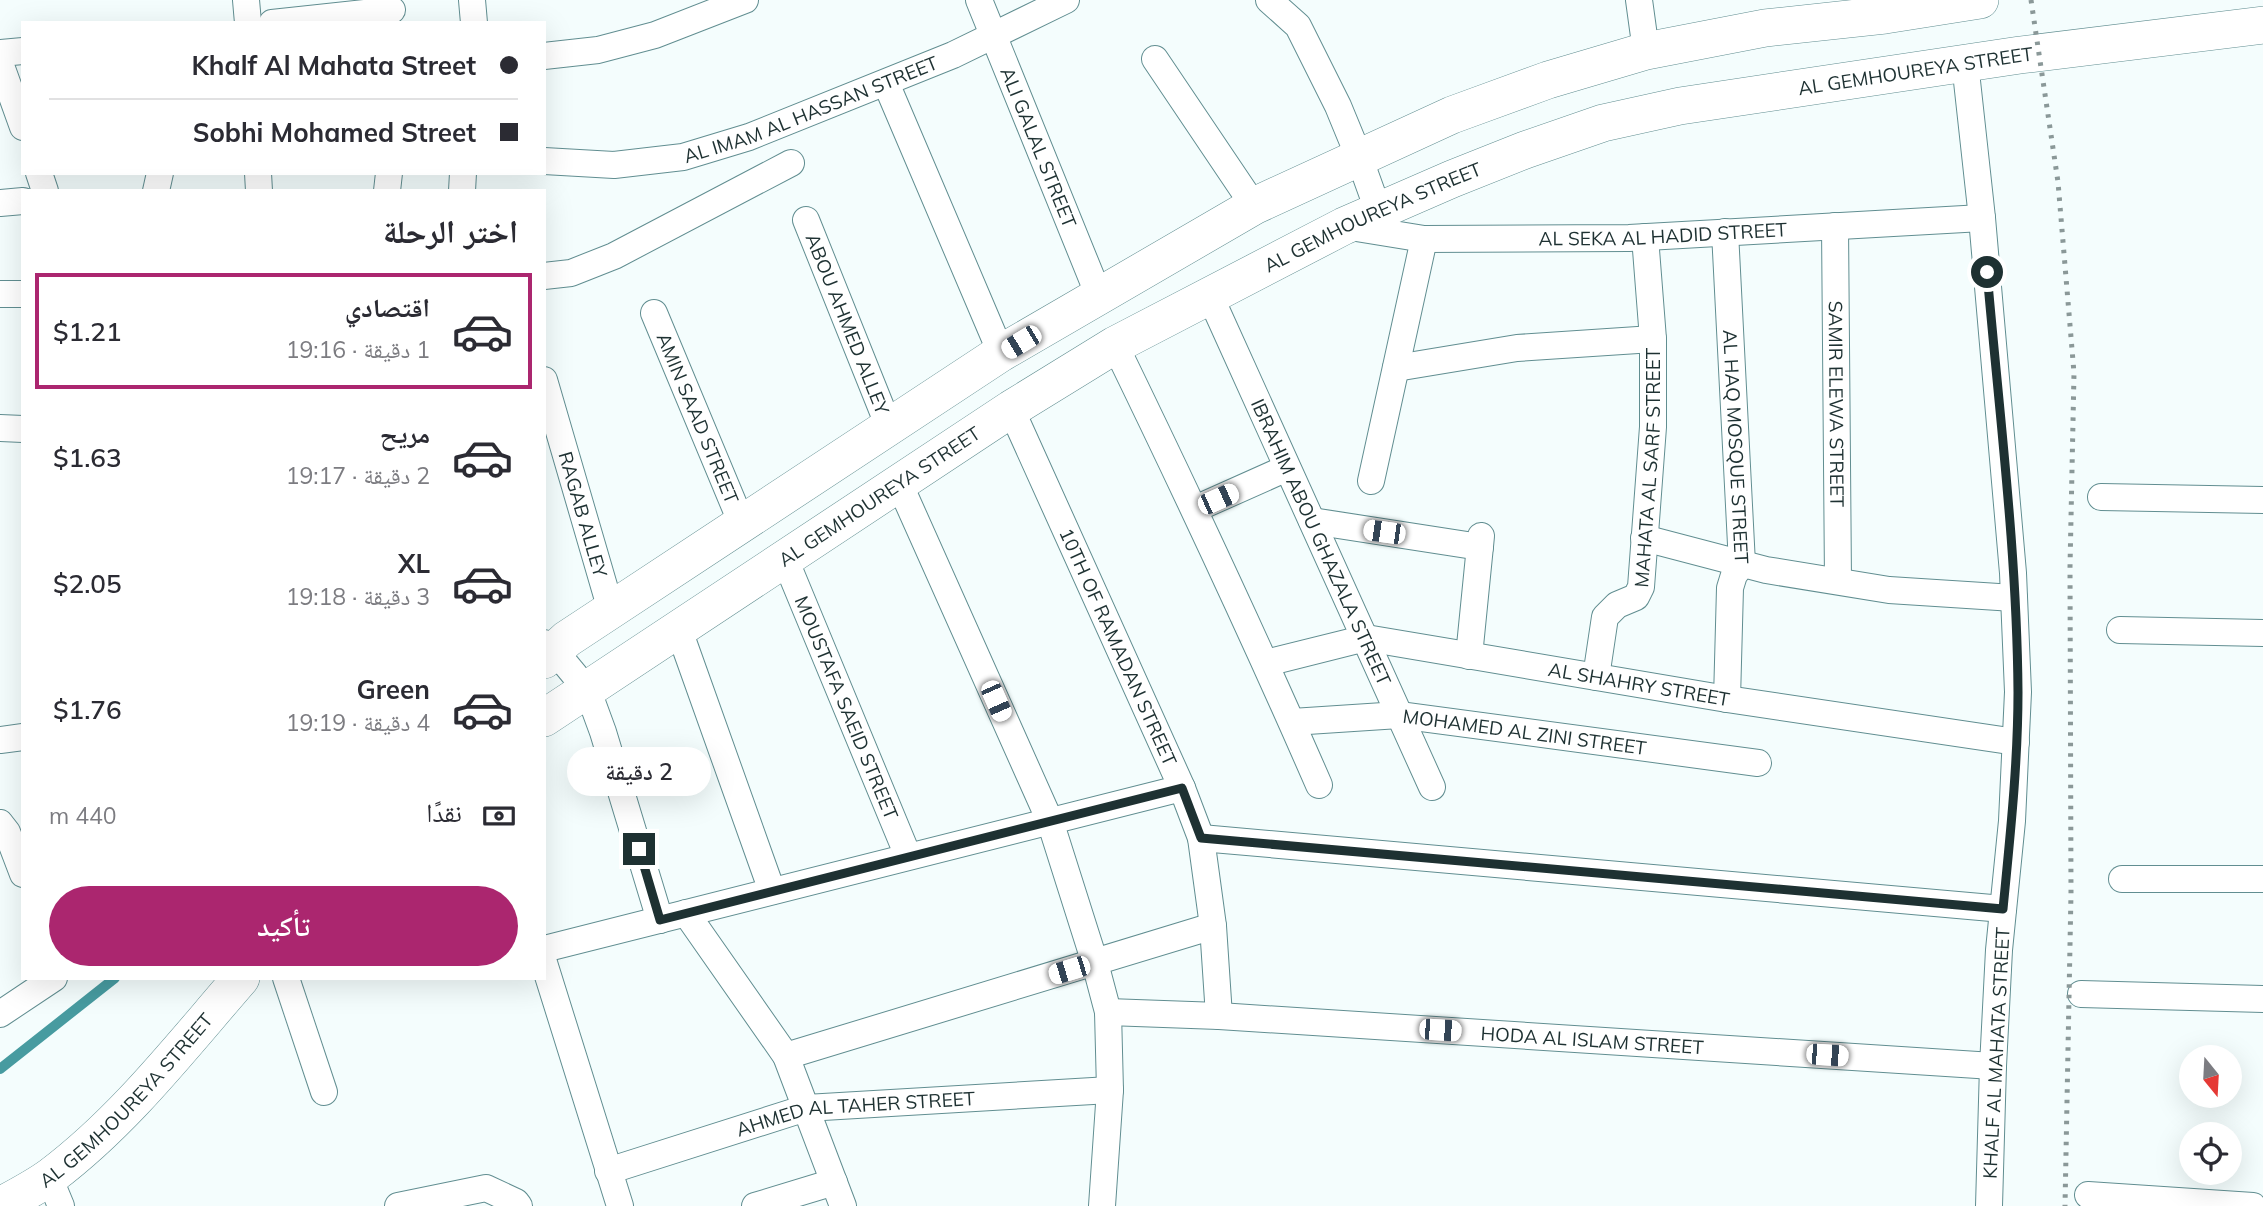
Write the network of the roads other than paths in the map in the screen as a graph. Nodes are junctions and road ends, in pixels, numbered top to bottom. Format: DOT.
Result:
graph roads {
  1 [pos="246,0"];
  2 [pos="472,0"];
  3 [pos="745,0"];
  4 [pos="979,0"];
  5 [pos="1066,0"];
  6 [pos="1269,0"];
  7 [pos="1639,0"];
  8 [pos="1980,0"];
  9 [pos="1884,8"];
  10 [pos="692,10"];
  11 [pos="392,11"];
  12 [pos="248,21"];
  13 [pos="292,21"];
  14 [pos="474,21"];
  15 [pos="2263,25"];
  16 [pos="993,35"];
  17 [pos="21,51"];
  18 [pos="1646,51"];
  19 [pos="0,53"];
  20 [pos="546,56"];
  21 [pos="1155,59"];
  22 [pos="0,63"];
  23 [pos="1965,63"];
  24 [pos="886,83"];
  25 [pos="21,121"];
  26 [pos="1359,157"];
  27 [pos="546,161"];
  28 [pos="791,163"];
  29 [pos="21,201"];
  30 [pos="0,203"];
  31 [pos="1254,206"];
  32 [pos="1378,210"];
  33 [pos="1982,218"];
  34 [pos="806,220"];
  35 [pos="1344,226"];
  36 [pos="1835,226"];
  37 [pos="1725,232"];
  38 [pos="1645,237"];
  39 [pos="1424,239"];
  40 [pos="546,275"];
  41 [pos="0,294"];
  42 [pos="21,294"];
  43 [pos="1099,296"];
  44 [pos="1210,296"];
  45 [pos="654,313"];
  46 [pos="1653,340"];
  47 [pos="1115,345"];
  48 [pos="1001,353"];
  49 [pos="1396,368"];
  50 [pos="546,387"];
  51 [pos="1011,409"];
  52 [pos="890,427"];
  53 [pos="0,428"];
  54 [pos="21,429"];
  55 [pos="1287,468"];
  56 [pos="1371,481"];
  57 [pos="899,483"];
  58 [pos="2101,496"];
  59 [pos="2263,500"];
  60 [pos="1195,509"];
  61 [pos="1312,521"];
  62 [pos="742,524"];
  63 [pos="1644,538"];
  64 [pos="785,559"];
  65 [pos="1742,564"];
  66 [pos="1838,581"];
  67 [pos="2014,598"];
  68 [pos="611,610"];
  69 [pos="679,630"];
  70 [pos="2120,630"];
  71 [pos="2263,633"];
  72 [pos="1366,638"];
  73 [pos="547,651"];
  74 [pos="1469,656"];
  75 [pos="1266,663"];
  76 [pos="1596,677"];
  77 [pos="588,691"];
  78 [pos="1727,699"];
  79 [pos="1399,715"];
  80 [pos="546,717"];
  81 [pos="1292,722"];
  82 [pos="21,737"];
  83 [pos="0,740"];
  84 [pos="2016,742"];
  85 [pos="1758,763"];
  86 [pos="1319,785"];
  87 [pos="1432,787"];
  88 [pos="1182,788"];
  89 [pos="1050,821"];
  90 [pos="0,823"];
  91 [pos="1201,838"];
  92 [pos="908,856"];
  93 [pos="21,869"];
  94 [pos="2122,879"];
  95 [pos="2263,879"];
  96 [pos="772,891"];
  97 [pos="2003,909"];
  98 [pos="686,913"];
  99 [pos="660,920"];
  100 [pos="1213,926"];
  101 [pos="546,948"];
  102 [pos="1095,963"];
  103 [pos="546,970"];
  104 [pos="51,980"];
  105 [pos="239,980"];
  106 [pos="287,980"];
  107 [pos="2081,994"];
  108 [pos="2263,999"];
  109 [pos="1108,1012"];
  110 [pos="0,1014"];
  111 [pos="1219,1016"];
  112 [pos="786,1056"];
  113 [pos="1993,1066"];
  114 [pos="1110,1090"];
  115 [pos="324,1092"];
  116 [pos="806,1108"];
  117 [pos="608,1171"];
  118 [pos="55,1192"];
  119 [pos="838,1194"];
  120 [pos="2088,1195"];
  121 [pos="0,1206"];
  122 [pos="398,1206"];
  123 [pos="519,1206"];
  124 [pos="620,1206"];
  125 [pos="755,1206"];
  126 [pos="1102,1206"];
  127 [pos="1989,1206"];
  128 [pos="2253,1206"];
  1 -- 12 [label="street"];
  2 -- 14 [label="street"];
  3 -- 10 [label="street"];
  4 -- 16 [label="street, ALI GALAL STREET"];
  5 -- 16 [label="street, AL IMAM AL HASSAN STREET"];
  6 -- 26 [label="street"];
  7 -- 18 [label="street"];
  8 -- 9 [label="main road"];
  9 -- 18 [label="main road"];
  10 -- 20 [label="street"];
  11 -- 13 [label="street"];
  15 -- 23 [label="main road, AL GEMHOUREYA STREET"];
  16 -- 24 [label="street, AL IMAM AL HASSAN STREET"];
  16 -- 43 [label="street, ALI GALAL STREET"];
  17 -- 19 [label="street"];
  18 -- 26 [label="main road"];
  21 -- 31 [label="street"];
  22 -- 25 [label="street"];
  23 -- 32 [label="main road, AL GEMHOUREYA STREET"];
  23 -- 33 [label="street, KHALF AL MAHATA STREET"];
  24 -- 27 [label="street, AL IMAM AL HASSAN STREET"];
  24 -- 48 [label="street"];
  26 -- 31 [label="main road"];
  26 -- 32 [label="street"];
  28 -- 40 [label="street"];
  29 -- 30 [label="street"];
  31 -- 43 [label="main road"];
  32 -- 35 [label="main road, AL GEMHOUREYA STREET"];
  33 -- 36 [label="street, AL SEKA AL HADID STREET"];
  33 -- 67 [label="street, KHALF AL MAHATA STREET"];
  34 -- 52 [label="street, ABOU AHMED ALLEY"];
  35 -- 39 [label="street, AL SEKA AL HADID STREET"];
  35 -- 44 [label="main road, AL GEMHOUREYA STREET"];
  36 -- 37 [label="street, AL SEKA AL HADID STREET"];
  36 -- 66 [label="street, SAMIR ELEWA STREET"];
  37 -- 38 [label="street, AL SEKA AL HADID STREET"];
  37 -- 65 [label="street, AL HAQ MOSQUE STREET"];
  38 -- 39 [label="street, AL SEKA AL HADID STREET"];
  38 -- 46 [label="street, MAHATA AL SARF STREET"];
  39 -- 49 [label="street"];
  41 -- 42 [label="street"];
  43 -- 48 [label="main road"];
  44 -- 47 [label="main road, AL GEMHOUREYA STREET"];
  44 -- 55 [label="street, IBRAHIM ABOU GHAZALA STREET"];
  45 -- 62 [label="street, AMIN SAAD STREET"];
  46 -- 49 [label="street"];
  46 -- 63 [label="street, MAHATA AL SARF STREET"];
  47 -- 51 [label="main road, AL GEMHOUREYA STREET"];
  47 -- 60 [label="street"];
  48 -- 52 [label="main road"];
  49 -- 56 [label="street"];
  50 -- 68 [label="street, RAGAB ALLEY"];
  51 -- 57 [label="main road, AL GEMHOUREYA STREET"];
  51 -- 88 [label="street, 10TH OF RAMADAN STREET"];
  52 -- 62 [label="main road"];
  53 -- 54 [label="street"];
  55 -- 60 [label="street"];
  55 -- 61 [label="street, IBRAHIM ABOU GHAZALA STREET"];
  57 -- 64 [label="main road, AL GEMHOUREYA STREET"];
  57 -- 89 [label="street"];
  58 -- 59 [label="street"];
  60 -- 75 [label="street"];
  61 -- 72 [label="street, IBRAHIM ABOU GHAZALA STREET"];
  61 -- 74 [label="street"];
  62 -- 68 [label="main road"];
  63 -- 65 [label="street"];
  63 -- 76 [label="street, MAHATA AL SARF STREET"];
  64 -- 69 [label="main road, AL GEMHOUREYA STREET"];
  64 -- 92 [label="street, MOUSTAFA SAEID STREET"];
  65 -- 66 [label="street"];
  65 -- 78 [label="street, AL HAQ MOSQUE STREET"];
  66 -- 67 [label="street"];
  67 -- 84 [label="street, KHALF AL MAHATA STREET"];
  68 -- 73 [label="main road"];
  69 -- 77 [label="main road, AL GEMHOUREYA STREET"];
  69 -- 96 [label="street"];
  70 -- 71 [label="street"];
  72 -- 74 [label="street, AL SHAHRY STREET"];
  72 -- 75 [label="street, AL SHAHRY STREET"];
  72 -- 79 [label="street, IBRAHIM ABOU GHAZALA STREET"];
  73 -- 77 [label="street"];
  74 -- 76 [label="street, AL SHAHRY STREET"];
  75 -- 81 [label="street"];
  76 -- 78 [label="street, AL SHAHRY STREET"];
  77 -- 80 [label="main road, AL GEMHOUREYA STREET"];
  77 -- 99 [label="street"];
  78 -- 84 [label="street, AL SHAHRY STREET"];
  79 -- 81 [label="street, MOHAMED AL ZINI STREET"];
  79 -- 85 [label="street, MOHAMED AL ZINI STREET"];
  79 -- 87 [label="street, IBRAHIM ABOU GHAZALA STREET"];
  81 -- 86 [label="street"];
  82 -- 83 [label="street"];
  84 -- 97 [label="street, KHALF AL MAHATA STREET"];
  88 -- 89 [label="street"];
  88 -- 91 [label="street, 10TH OF RAMADAN STREET"];
  89 -- 92 [label="street"];
  89 -- 102 [label="street"];
  90 -- 93 [label="street"];
  91 -- 97 [label="street"];
  91 -- 100 [label="street, 10TH OF RAMADAN STREET"];
  92 -- 96 [label="street"];
  94 -- 95 [label="street"];
  96 -- 98 [label="street"];
  97 -- 113 [label="street, KHALF AL MAHATA STREET"];
  98 -- 99 [label="street"];
  98 -- 112 [label="street"];
  99 -- 101 [label="street"];
  100 -- 102 [label="street"];
  100 -- 111 [label="street, 10TH OF RAMADAN STREET"];
  102 -- 109 [label="street"];
  102 -- 112 [label="street"];
  103 -- 117 [label="street"];
  104 -- 110 [label="street"];
  105 -- 118 [label="main road, AL GEMHOUREYA STREET"];
  106 -- 115 [label="street"];
  107 -- 108 [label="street"];
  109 -- 111 [label="street, HODA AL ISLAM STREET"];
  109 -- 114 [label="street"];
  111 -- 113 [label="street, HODA AL ISLAM STREET"];
  112 -- 116 [label="street"];
  113 -- 127 [label="street, KHALF AL MAHATA STREET"];
  114 -- 116 [label="street, AHMED AL TAHER STREET"];
  114 -- 126 [label="street"];
  116 -- 117 [label="street, AHMED AL TAHER STREET"];
  116 -- 119 [label="street"];
  117 -- 124 [label="street"];
  118 -- 121 [label="main road, AL GEMHOUREYA STREET"];
  119 -- 125 [label="street"];
  120 -- 128 [label="street"];
  122 -- 123 [label="street"];
}
